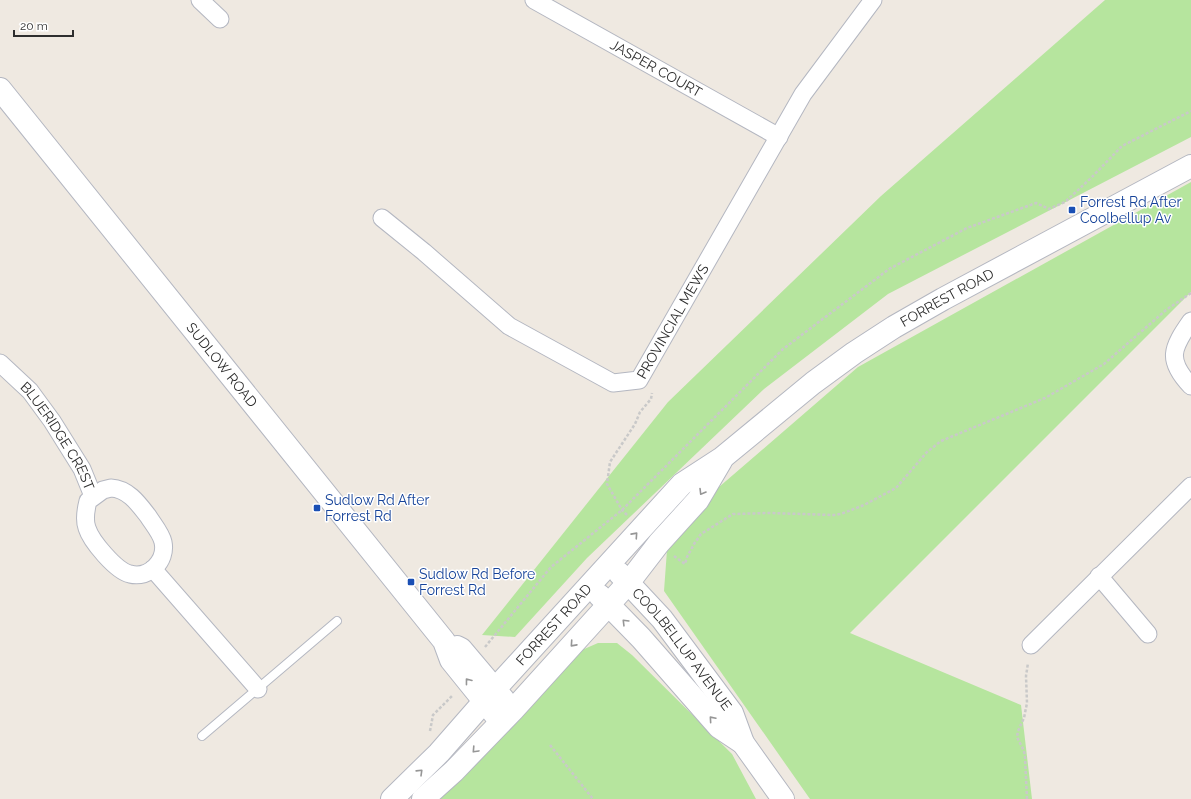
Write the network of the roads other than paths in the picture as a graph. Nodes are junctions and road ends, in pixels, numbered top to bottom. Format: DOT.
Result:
graph roads {
  1 [pos="200,0"];
  2 [pos="534,0"];
  3 [pos="873,0"];
  4 [pos="220,19"];
  5 [pos="0,89"];
  6 [pos="778,137"];
  7 [pos="1191,166"];
  8 [pos="382,218"];
  9 [pos="1191,321"];
  10 [pos="0,362"];
  11 [pos="1191,386"];
  12 [pos="722,458"];
  13 [pos="1191,486"];
  14 [pos="93,496"];
  15 [pos="609,564"];
  16 [pos="153,569"];
  17 [pos="1099,576"];
  18 [pos="629,582"];
  19 [pos="589,586"];
  20 [pos="608,605"];
  21 [pos="337,621"];
  22 [pos="1148,634"];
  23 [pos="1031,645"];
  24 [pos="258,689"];
  25 [pos="489,695"];
  26 [pos="507,716"];
  27 [pos="202,736"];
  28 [pos="743,743"];
  29 [pos="392,799"];
  30 [pos="423,799"];
  31 [pos="783,799"];
  1 -- 4 [label="street"];
  2 -- 6 [label="street, JASPER COURT"];
  3 -- 6 [label="street, PROVINCIAL MEWS"];
  5 -- 25 [label="main road, SUDLOW ROAD"];
  6 -- 8 [label="street, PROVINCIAL MEWS"];
  7 -- 12 [label="main road, FORREST ROAD"];
  9 -- 11 [label="street"];
  10 -- 14 [label="street, BLUERIDGE CREST"];
  15 -- 12 [label="main road, FORREST ROAD, one-way"];
  12 -- 18 [label="main road, FORREST ROAD, one-way"];
  13 -- 17 [label="street"];
  14 -- 16 [label="street, BLUERIDGE CREST"];
  14 -- 16 [label="street, BLUERIDGE CREST"];
  15 -- 18 [label="main road, COOLBELLUP AVENUE"];
  15 -- 19 [label="main road, FORREST ROAD"];
  16 -- 24 [label="street"];
  17 -- 22 [label="street"];
  17 -- 23 [label="street"];
  18 -- 20 [label="main road, FORREST ROAD"];
  18 -- 28 [label="main road, COOLBELLUP AVENUE"];
  19 -- 20 [label="main road, COOLBELLUP AVENUE"];
  19 -- 25 [label="main road, FORREST ROAD"];
  20 -- 26 [label="main road, FORREST ROAD, one-way"];
  28 -- 20 [label="main road, COOLBELLUP AVENUE, one-way"];
  21 -- 24 [label="lane"];
  24 -- 27 [label="lane"];
  25 -- 26 [label="main road, SUDLOW ROAD"];
  29 -- 25 [label="main road, FORREST ROAD, one-way"];
  26 -- 30 [label="main road, FORREST ROAD, one-way"];
  28 -- 31 [label="main road, COOLBELLUP AVENUE"];
}
